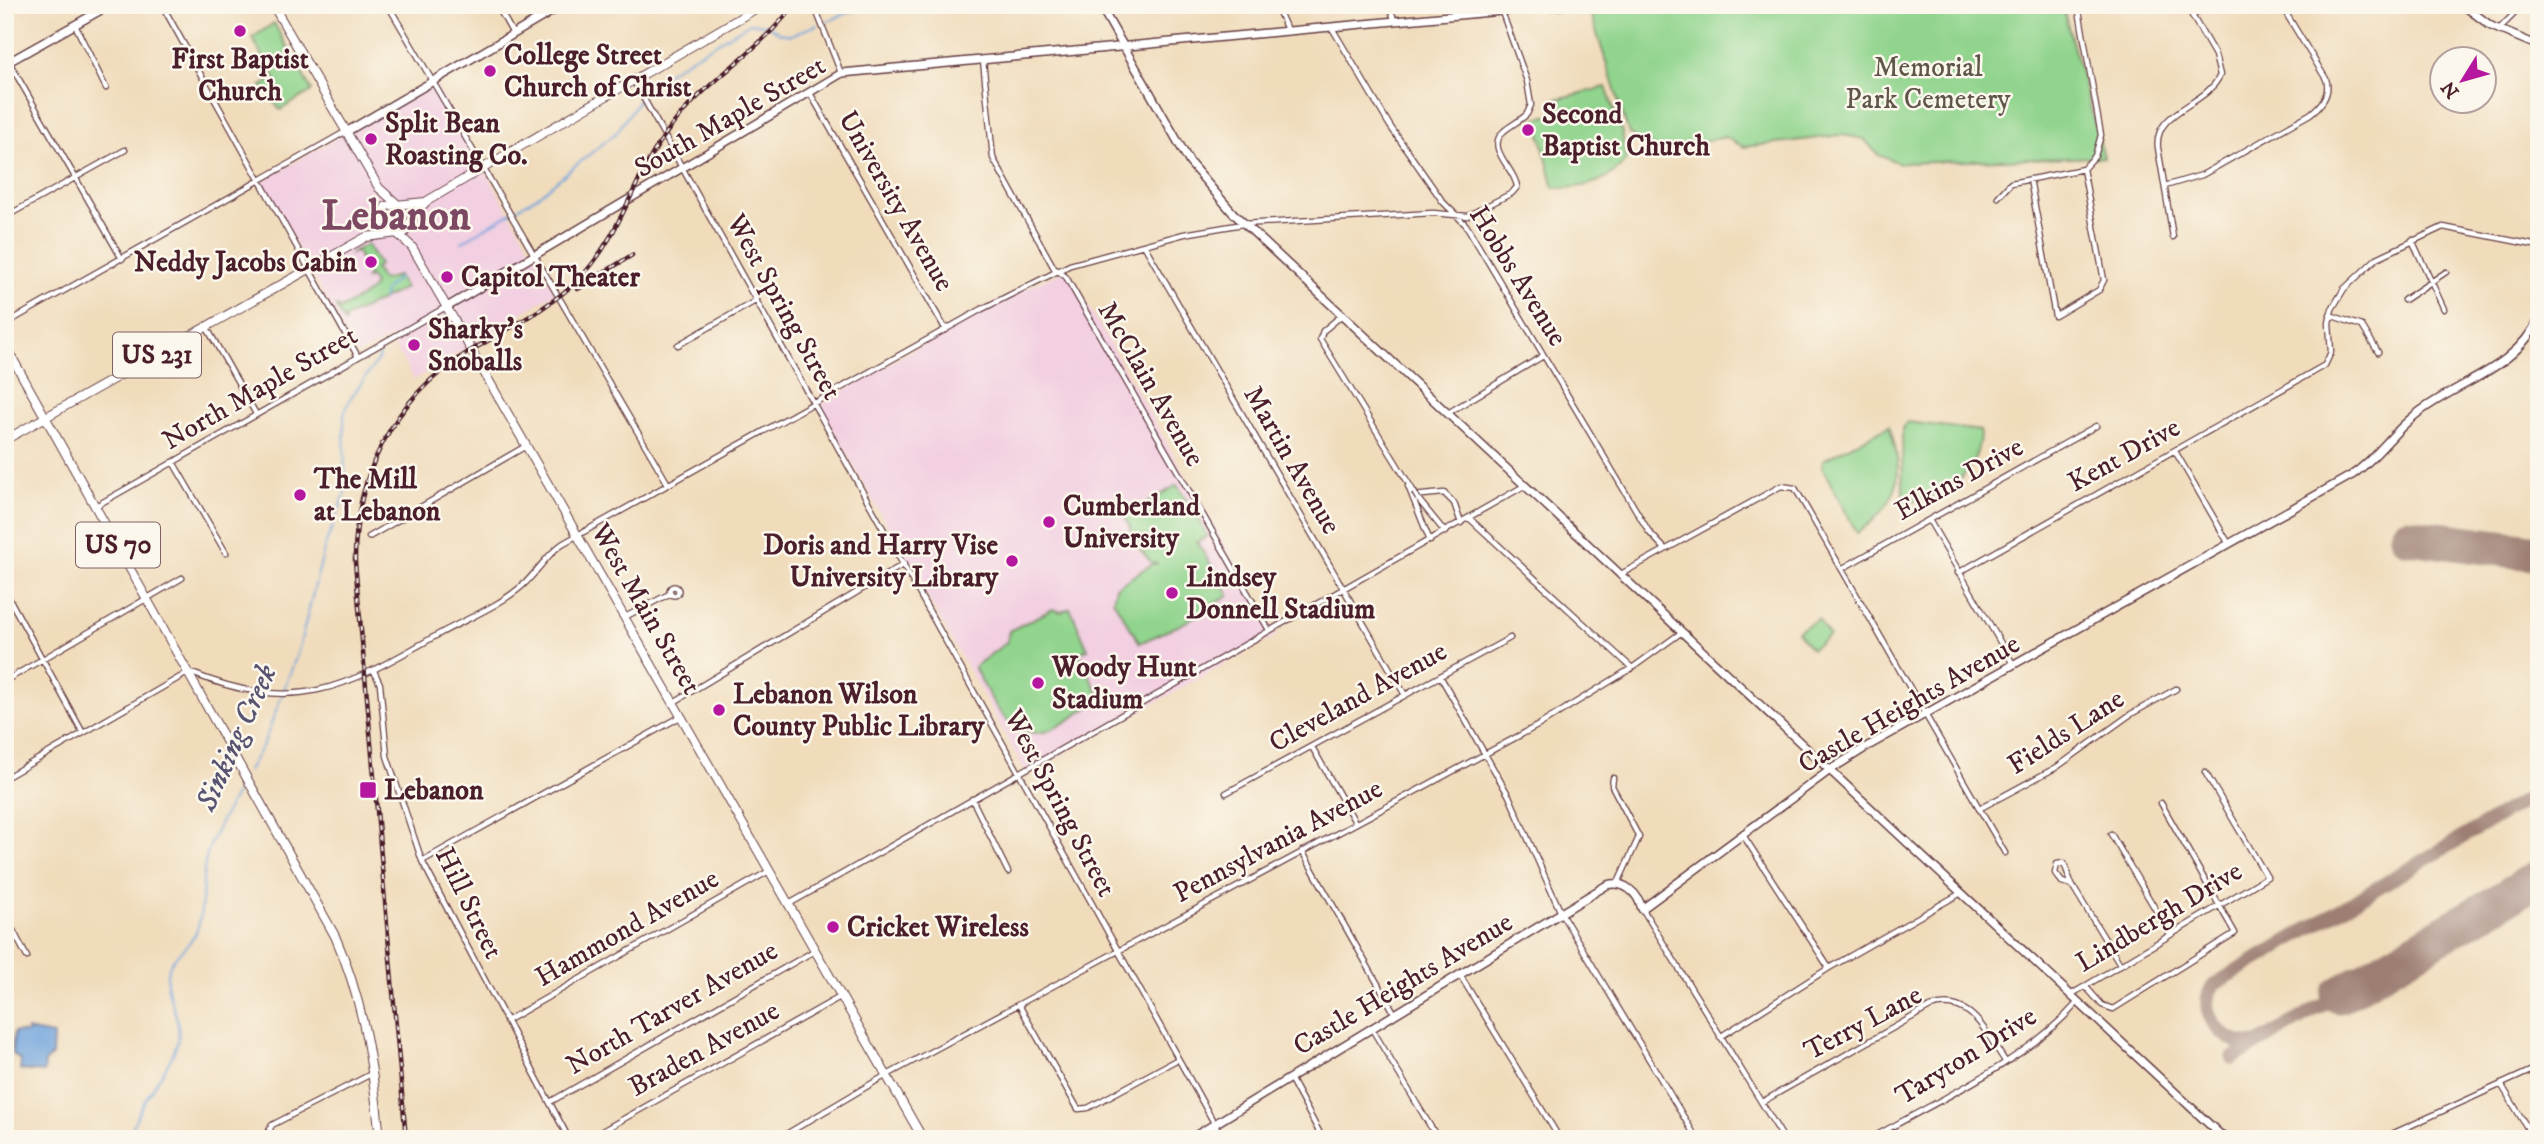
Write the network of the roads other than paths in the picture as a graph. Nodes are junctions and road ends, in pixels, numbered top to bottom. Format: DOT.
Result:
graph roads {
  1 [pos="110,5"];
  2 [pos="162,5"];
  3 [pos="287,5"];
  4 [pos="388,5"];
  5 [pos="496,5"];
  6 [pos="563,5"];
  7 [pos="762,5"];
  8 [pos="814,5"];
  9 [pos="1100,5"];
  10 [pos="1276,5"];
  11 [pos="1388,5"];
  12 [pos="1565,5"];
  13 [pos="2078,5"];
  14 [pos="2186,5"];
  15 [pos="2209,5"];
  16 [pos="2281,5"];
  17 [pos="2463,5"];
  18 [pos="2523,5"];
  19 [pos="275,8"];
  20 [pos="751,8"];
  21 [pos="1523,8"];
  22 [pos="1502,12"];
  23 [pos="2193,15"];
  24 [pos="1396,21"];
  25 [pos="74,24"];
  26 [pos="1332,28"];
  27 [pos="2498,30"];
  28 [pos="1288,32"];
  29 [pos="514,35"];
  30 [pos="2539,46"];
  31 [pos="1122,47"];
  32 [pos="983,60"];
  33 [pos="7,63"];
  34 [pos="842,74"];
  35 [pos="433,81"];
  36 [pos="635,83"];
  37 [pos="106,88"];
  38 [pos="810,93"];
  39 [pos="346,132"];
  40 [pos="125,150"];
  41 [pos="484,168"];
  42 [pos="683,169"];
  43 [pos="2083,169"];
  44 [pos="75,178"];
  45 [pos="2031,180"];
  46 [pos="261,182"];
  47 [pos="2165,186"];
  48 [pos="379,188"];
  49 [pos="1998,197"];
  50 [pos="427,201"];
  51 [pos="399,203"];
  52 [pos="381,215"];
  53 [pos="1459,215"];
  54 [pos="5,217"];
  55 [pos="411,223"];
  56 [pos="1243,224"];
  57 [pos="388,233"];
  58 [pos="399,235"];
  59 [pos="366,237"];
  60 [pos="2173,237"];
  61 [pos="2412,240"];
  62 [pos="1144,245"];
  63 [pos="2539,246"];
  64 [pos="412,247"];
  65 [pos="534,255"];
  66 [pos="122,259"];
  67 [pos="309,269"];
  68 [pos="1057,270"];
  69 [pos="2446,272"];
  70 [pos="2430,284"];
  71 [pos="757,300"];
  72 [pos="2404,300"];
  73 [pos="447,307"];
  74 [pos="2444,309"];
  75 [pos="2330,315"];
  76 [pos="1341,316"];
  77 [pos="2539,317"];
  78 [pos="5,324"];
  79 [pos="207,328"];
  80 [pos="946,330"];
  81 [pos="5,345"];
  82 [pos="678,345"];
  83 [pos="2378,352"];
  84 [pos="357,355"];
  85 [pos="1543,356"];
  86 [pos="814,403"];
  87 [pos="256,414"];
  88 [pos="1447,414"];
  89 [pos="46,419"];
  90 [pos="2096,426"];
  91 [pos="5,440"];
  92 [pos="526,446"];
  93 [pos="2175,451"];
  94 [pos="173,462"];
  95 [pos="668,484"];
  96 [pos="1524,486"];
  97 [pos="1413,494"];
  98 [pos="96,506"];
  99 [pos="1469,518"];
  100 [pos="1929,520"];
  101 [pos="1461,523"];
  102 [pos="1445,532"];
  103 [pos="578,536"];
  104 [pos="369,537"];
  105 [pos="1430,541"];
  106 [pos="2230,545"];
  107 [pos="1665,549"];
  108 [pos="226,553"];
  109 [pos="904,564"];
  110 [pos="1843,568"];
  111 [pos="1958,573"];
  112 [pos="1621,574"];
  113 [pos="182,578"];
  114 [pos="1342,589"];
  115 [pos="5,591"];
  116 [pos="671,593"];
  117 [pos="147,598"];
  118 [pos="625,617"];
  119 [pos="1269,631"];
  120 [pos="1682,632"];
  121 [pos="1510,638"];
  122 [pos="43,659"];
  123 [pos="2014,666"];
  124 [pos="1632,668"];
  125 [pos="374,671"];
  126 [pos="189,672"];
  127 [pos="1440,676"];
  128 [pos="5,681"];
  129 [pos="2176,689"];
  130 [pos="1405,695"];
  131 [pos="673,702"];
  132 [pos="1924,713"];
  133 [pos="681,717"];
  134 [pos="83,733"];
  135 [pos="1312,747"];
  136 [pos="1486,754"];
  137 [pos="1830,770"];
  138 [pos="1020,771"];
  139 [pos="2204,772"];
  140 [pos="5,778"];
  141 [pos="1613,778"];
  142 [pos="1226,793"];
  143 [pos="972,799"];
  144 [pos="2161,803"];
  145 [pos="1979,809"];
  146 [pos="1355,822"];
  147 [pos="2111,834"];
  148 [pos="1743,835"];
  149 [pos="1302,851"];
  150 [pos="2005,853"];
  151 [pos="422,861"];
  152 [pos="769,871"];
  153 [pos="1008,872"];
  154 [pos="1618,883"];
  155 [pos="2071,885"];
  156 [pos="1961,893"];
  157 [pos="789,905"];
  158 [pos="2219,905"];
  159 [pos="1642,909"];
  160 [pos="1561,913"];
  161 [pos="5,915"];
  162 [pos="2170,934"];
  163 [pos="815,951"];
  164 [pos="1116,951"];
  165 [pos="27,957"];
  166 [pos="2120,964"];
  167 [pos="1829,968"];
  168 [pos="1460,974"];
  169 [pos="2085,986"];
  170 [pos="2072,995"];
  171 [pos="841,997"];
  172 [pos="2078,1002"];
  173 [pos="1018,1005"];
  174 [pos="1395,1014"];
  175 [pos="506,1021"];
  176 [pos="1371,1028"];
  177 [pos="1720,1037"];
  178 [pos="1178,1059"];
  179 [pos="2005,1061"];
  180 [pos="2539,1068"];
  181 [pos="374,1073"];
  182 [pos="887,1075"];
  183 [pos="1290,1078"];
  184 [pos="2501,1084"];
  185 [pos="550,1102"];
  186 [pos="1762,1102"];
  187 [pos="1215,1124"];
  188 [pos="265,1139"];
  189 [pos="380,1139"];
  190 [pos="569,1139"];
  191 [pos="588,1139"];
  192 [pos="778,1139"];
  193 [pos="923,1139"];
  194 [pos="1190,1139"];
  195 [pos="1223,1139"];
  196 [pos="1323,1139"];
  197 [pos="1438,1139"];
  198 [pos="1560,1139"];
  199 [pos="1697,1139"];
  200 [pos="1784,1139"];
  201 [pos="1870,1139"];
  202 [pos="2225,1139"];
  203 [pos="2381,1139"];
  204 [pos="2534,1139"];
  1 -- 25 [label="street"];
  2 -- 46 [label="street"];
  3 -- 19 [label="street"];
  4 -- 35 [label="street"];
  5 -- 29 [label="street"];
  6 -- 29 [label="street"];
  7 -- 20 [label="main road"];
  8 -- 34 [label="street"];
  9 -- 31 [label="street"];
  10 -- 28 [label="street"];
  11 -- 24 [label="street"];
  12 -- 21 [label="street, South Maple Street"];
  13 -- 43 [label="street"];
  14 -- 23 [label="street"];
  15 -- 23 [label="street"];
  16 -- 47 [label="street"];
  17 -- 27 [label="street"];
  18 -- 27 [label="street"];
  19 -- 39 [label="main road"];
  20 -- 36 [label="main road"];
  21 -- 22 [label="street, South Maple Street"];
  22 -- 24 [label="street, South Maple Street"];
  22 -- 53 [label="street"];
  23 -- 47 [label="street"];
  24 -- 26 [label="street, South Maple Street"];
  25 -- 33 [label="street"];
  25 -- 37 [label="street"];
  26 -- 28 [label="street, South Maple Street"];
  26 -- 53 [label="street, Hobbs Avenue"];
  27 -- 30 [label="street"];
  28 -- 31 [label="street, South Maple Street"];
  29 -- 35 [label="street"];
  31 -- 32 [label="street, South Maple Street"];
  31 -- 56 [label="street"];
  32 -- 34 [label="street, South Maple Street"];
  32 -- 68 [label="street, McClain Avenue"];
  33 -- 44 [label="street"];
  34 -- 38 [label="street, South Maple Street"];
  35 -- 39 [label="street"];
  35 -- 41 [label="street"];
  36 -- 41 [label="main road"];
  36 -- 42 [label="street, West Spring Street"];
  38 -- 42 [label="street, South Maple Street"];
  38 -- 80 [label="street, University Avenue"];
  39 -- 46 [label="street"];
  39 -- 48 [label="main road"];
  40 -- 44 [label="street"];
  41 -- 50 [label="main road"];
  41 -- 65 [label="street"];
  42 -- 65 [label="street, South Maple Street"];
  42 -- 71 [label="street, West Spring Street"];
  43 -- 45 [label="street"];
  43 -- 45 [label="street"];
  44 -- 54 [label="street"];
  44 -- 66 [label="street"];
  45 -- 49 [label="street"];
  46 -- 66 [label="street"];
  46 -- 67 [label="street"];
  47 -- 60 [label="street"];
  48 -- 51 [label="main road"];
  48 -- 52 [label="main road"];
  50 -- 51 [label="main road"];
  50 -- 55 [label="main road"];
  51 -- 52 [label="main road, US 231"];
  51 -- 55 [label="main road"];
  52 -- 57 [label="main road"];
  52 -- 59 [label="main road, US 231"];
  53 -- 56 [label="street"];
  53 -- 85 [label="street, Hobbs Avenue"];
  55 -- 58 [label="main road"];
  55 -- 64 [label="main road, West Main Street"];
  56 -- 62 [label="street"];
  56 -- 76 [label="street"];
  57 -- 58 [label="main road, US 231"];
  57 -- 59 [label="main road, US 231"];
  58 -- 64 [label="main road, West Main Street"];
  59 -- 67 [label="main road, US 231"];
  61 -- 63 [label="street"];
  61 -- 70 [label="street"];
  61 -- 75 [label="street"];
  62 -- 68 [label="street"];
  62 -- 114 [label="street, Martin Avenue"];
  64 -- 73 [label="main road, West Main Street"];
  65 -- 73 [label="street, South Maple Street"];
  65 -- 95 [label="street"];
  66 -- 78 [label="street"];
  67 -- 79 [label="main road, US 231"];
  67 -- 84 [label="street"];
  68 -- 80 [label="street"];
  68 -- 119 [label="street, McClain Avenue"];
  69 -- 70 [label="street"];
  70 -- 72 [label="street"];
  70 -- 74 [label="street"];
  71 -- 82 [label="street"];
  71 -- 86 [label="street, West Spring Street"];
  73 -- 84 [label="street, North Maple Street"];
  73 -- 92 [label="main road, West Main Street"];
  75 -- 83 [label="street"];
  75 -- 93 [label="street, Kent Drive"];
  76 -- 88 [label="street"];
  76 -- 97 [label="street"];
  77 -- 106 [label="street, Castle Heights Avenue"];
  79 -- 87 [label="street"];
  79 -- 89 [label="main road, US 231"];
  80 -- 86 [label="street"];
  81 -- 89 [label="main road, US 70"];
  84 -- 87 [label="street, North Maple Street"];
  85 -- 88 [label="street"];
  85 -- 107 [label="street, Hobbs Avenue"];
  86 -- 95 [label="street"];
  86 -- 109 [label="street, West Spring Street"];
  87 -- 94 [label="street, North Maple Street"];
  88 -- 96 [label="street"];
  89 -- 91 [label="main road, US 231"];
  89 -- 98 [label="main road, US 70"];
  90 -- 100 [label="street, Elkins Drive"];
  92 -- 103 [label="main road, West Main Street"];
  92 -- 104 [label="street"];
  93 -- 106 [label="street"];
  93 -- 111 [label="street, Kent Drive"];
  94 -- 98 [label="street, North Maple Street"];
  94 -- 108 [label="street"];
  95 -- 103 [label="street"];
  96 -- 99 [label="street"];
  96 -- 112 [label="street"];
  97 -- 101 [label="street"];
  97 -- 102 [label="street, bridge"];
  97 -- 105 [label="street"];
  98 -- 117 [label="main road, US 70"];
  99 -- 101 [label="street"];
  99 -- 124 [label="street"];
  100 -- 110 [label="street, Elkins Drive"];
  100 -- 111 [label="street"];
  101 -- 102 [label="street"];
  102 -- 105 [label="street"];
  103 -- 118 [label="main road, West Main Street"];
  103 -- 125 [label="street"];
  105 -- 114 [label="street"];
  106 -- 123 [label="street, Castle Heights Avenue"];
  107 -- 110 [label="street"];
  107 -- 112 [label="street"];
  109 -- 131 [label="street"];
  109 -- 138 [label="street, West Spring Street"];
  110 -- 132 [label="street"];
  111 -- 123 [label="street"];
  112 -- 120 [label="street"];
  113 -- 117 [label="street"];
  114 -- 119 [label="street"];
  114 -- 130 [label="street, Martin Avenue"];
  115 -- 122 [label="street"];
  116 -- 118 [label="street"];
  117 -- 122 [label="street"];
  117 -- 126 [label="main road, US 70"];
  118 -- 131 [label="main road, West Main Street"];
  119 -- 138 [label="street"];
  120 -- 124 [label="street, Pennsylvania Avenue"];
  120 -- 137 [label="street"];
  121 -- 127 [label="street, Cleveland Avenue"];
  122 -- 128 [label="street"];
  122 -- 134 [label="street"];
  123 -- 132 [label="street, Castle Heights Avenue"];
  124 -- 136 [label="street, Pennsylvania Avenue"];
  125 -- 126 [label="street"];
  125 -- 151 [label="street, Hill Street"];
  126 -- 134 [label="street"];
  126 -- 181 [label="main road, US 70"];
  127 -- 130 [label="street, Cleveland Avenue"];
  127 -- 136 [label="street"];
  129 -- 145 [label="street, Fields Lane"];
  130 -- 135 [label="street, Cleveland Avenue"];
  131 -- 133 [label="main road, West Main Street"];
  132 -- 137 [label="street, Castle Heights Avenue"];
  132 -- 145 [label="street"];
  133 -- 151 [label="street"];
  133 -- 152 [label="main road, West Main Street"];
  134 -- 140 [label="street"];
  135 -- 142 [label="street, Cleveland Avenue"];
  135 -- 146 [label="street"];
  136 -- 146 [label="street, Pennsylvania Avenue"];
  136 -- 160 [label="street"];
  137 -- 148 [label="street, Castle Heights Avenue"];
  137 -- 156 [label="street"];
  138 -- 143 [label="street"];
  138 -- 164 [label="street, West Spring Street"];
  139 -- 158 [label="street, Lindbergh Drive"];
  141 -- 154 [label="street"];
  143 -- 153 [label="street"];
  143 -- 157 [label="street"];
  144 -- 158 [label="street"];
  145 -- 150 [label="street"];
  146 -- 149 [label="street, Pennsylvania Avenue"];
  147 -- 162 [label="street"];
  148 -- 159 [label="street, Castle Heights Avenue"];
  148 -- 167 [label="street"];
  149 -- 164 [label="street, Pennsylvania Avenue"];
  149 -- 174 [label="street"];
  151 -- 175 [label="street, Hill Street"];
  152 -- 157 [label="main road, West Main Street"];
  152 -- 175 [label="street, Hammond Avenue"];
  154 -- 159 [label="street"];
  154 -- 160 [label="street, Castle Heights Avenue"];
  155 -- 155 [label="street"];
  155 -- 166 [label="street"];
  156 -- 167 [label="street"];
  156 -- 170 [label="street"];
  157 -- 163 [label="main road, West Main Street"];
  158 -- 162 [label="street, Lindbergh Drive"];
  158 -- 169 [label="street"];
  159 -- 177 [label="street"];
  160 -- 168 [label="street, Castle Heights Avenue"];
  160 -- 199 [label="street"];
  161 -- 165 [label="street"];
  162 -- 166 [label="street, Lindbergh Drive"];
  163 -- 171 [label="main road, West Main Street"];
  163 -- 185 [label="street, North Tarver Avenue"];
  164 -- 173 [label="street, Pennsylvania Avenue"];
  164 -- 178 [label="street, West Spring Street"];
  166 -- 169 [label="street, Lindbergh Drive"];
  167 -- 177 [label="street"];
  168 -- 174 [label="street, Castle Heights Avenue"];
  168 -- 198 [label="street"];
  169 -- 170 [label="street, Lindbergh Drive"];
  170 -- 172 [label="street"];
  171 -- 182 [label="main road, West Main Street"];
  171 -- 191 [label="street, Braden Avenue"];
  172 -- 179 [label="street, Taryton Drive"];
  172 -- 202 [label="street"];
  173 -- 178 [label="street"];
  173 -- 182 [label="street, Pennsylvania Avenue"];
  174 -- 176 [label="street, Castle Heights Avenue"];
  175 -- 185 [label="street, Hill Street"];
  176 -- 183 [label="street, Castle Heights Avenue"];
  176 -- 197 [label="street"];
  177 -- 186 [label="street"];
  178 -- 187 [label="street, West Spring Street"];
  179 -- 186 [label="street, Terry Lane"];
  179 -- 201 [label="street, Taryton Drive"];
  180 -- 184 [label="street"];
  181 -- 188 [label="street"];
  181 -- 189 [label="main road, US 70"];
  182 -- 192 [label="street, Pennsylvania Avenue"];
  182 -- 193 [label="main road, West Main Street"];
  183 -- 187 [label="street, Castle Heights Avenue"];
  183 -- 196 [label="street"];
  184 -- 203 [label="street"];
  184 -- 204 [label="street"];
  185 -- 190 [label="street, Hill Street"];
  186 -- 200 [label="street"];
  187 -- 194 [label="street, Castle Heights Avenue"];
  187 -- 195 [label="street, West Spring Street"];
}
